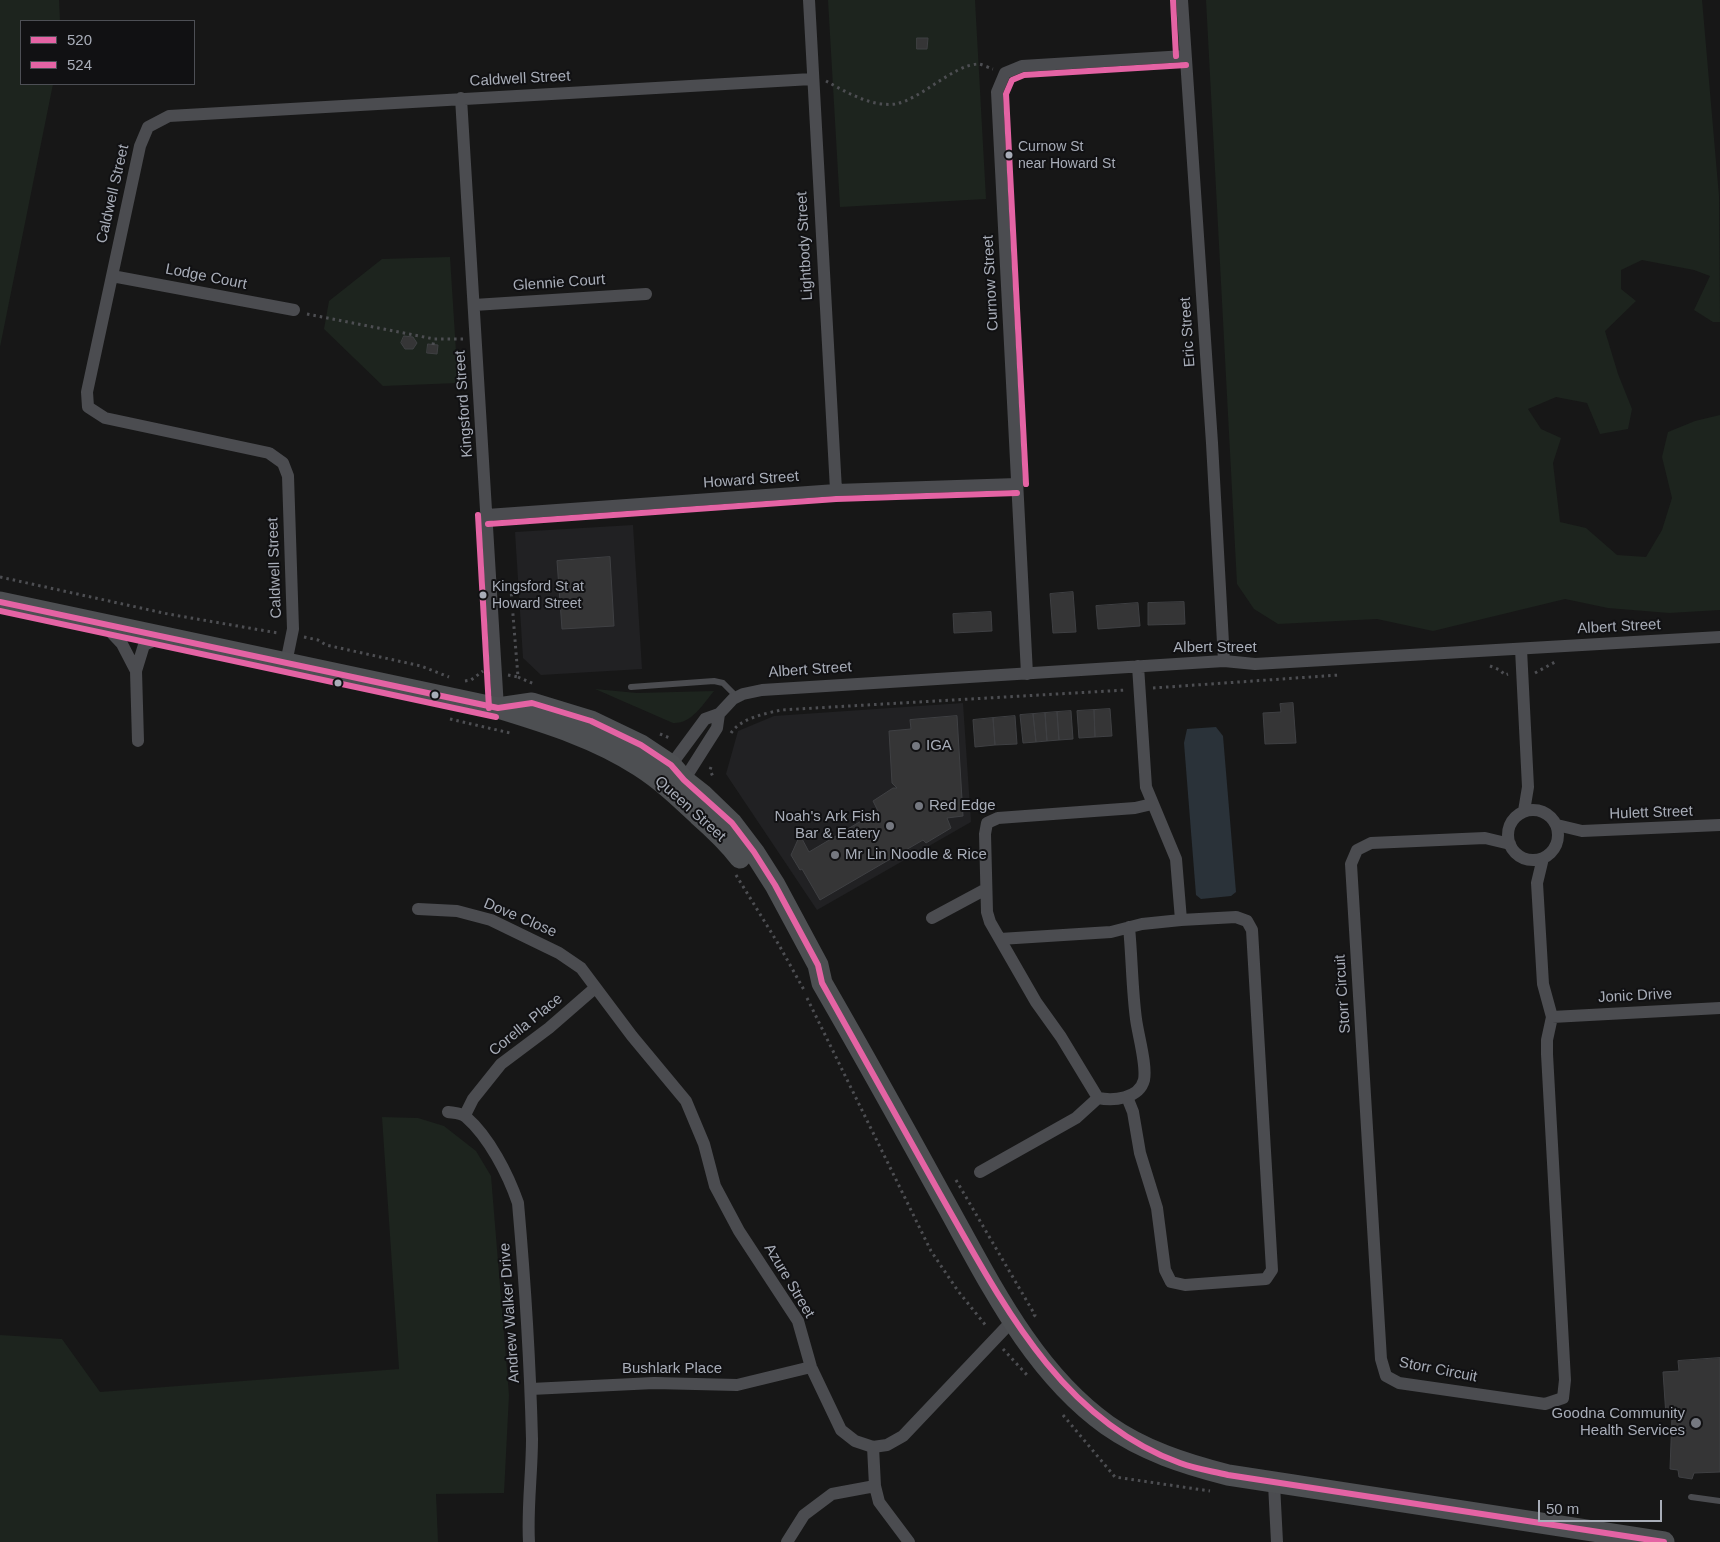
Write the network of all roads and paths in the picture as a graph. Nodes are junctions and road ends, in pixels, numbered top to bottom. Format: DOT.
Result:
graph roads {
  1 [pos="809,0"];
  2 [pos="1182,0"];
  3 [pos="1185,56"];
  4 [pos="1005,74"];
  5 [pos="812,76"];
  6 [pos="461,98"];
  7 [pos="112,276"];
  8 [pos="646,294"];
  9 [pos="474,305"];
  10 [pos="294,310"];
  11 [pos="434,339"];
  12 [pos="476,339"];
  13 [pos="433,345"];
  14 [pos="1017,484"];
  15 [pos="836,490"];
  16 [pos="487,515"];
  17 [pos="0,602"];
  18 [pos="101,622"];
  19 [pos="164,636"];
  20 [pos="1720,637"];
  21 [pos="1522,649"];
  22 [pos="1224,661"];
  23 [pos="286,663"];
  24 [pos="1138,666"];
  25 [pos="136,671"];
  26 [pos="1027,674"];
  27 [pos="631,687"];
  28 [pos="737,697"];
  29 [pos="498,708"];
  30 [pos="719,714"];
  31 [pos="138,741"];
  32 [pos="674,777"];
  33 [pos="1528,787"];
  34 [pos="1152,804"];
  35 [pos="1539,810"];
  36 [pos="1524,811"];
  37 [pos="1557,825"];
  38 [pos="1720,825"];
  39 [pos="1509,828"];
  40 [pos="1582,831"];
  41 [pos="1485,838"];
  42 [pos="1558,840"];
  43 [pos="1510,844"];
  44 [pos="1543,858"];
  45 [pos="1527,859"];
  46 [pos="1537,883"];
  47 [pos="986,889"];
  48 [pos="418,910"];
  49 [pos="932,918"];
  50 [pos="1181,920"];
  51 [pos="1129,927"];
  52 [pos="1000,939"];
  53 [pos="595,988"];
  54 [pos="1720,1008"];
  55 [pos="1552,1017"];
  56 [pos="1127,1096"];
  57 [pos="1098,1098"];
  58 [pos="448,1112"];
  59 [pos="465,1116"];
  60 [pos="980,1172"];
  61 [pos="1015,1325"];
  62 [pos="1000,1355"];
  63 [pos="811,1367"];
  64 [pos="531,1389"];
  65 [pos="872,1447"];
  66 [pos="1274,1484"];
  67 [pos="875,1486"];
  68 [pos="1691,1497"];
  69 [pos="1720,1501"];
  70 [pos="529,1542"];
  71 [pos="787,1542"];
  72 [pos="909,1542"];
  73 [pos="1277,1542"];
  74 [pos="1664,1542"];
  1 -- 5 [label="street, Lightbody Street"];
  2 -- 3 [label="street, Eric Street"];
  3 -- 4 [label="street"];
  3 -- 22 [label="street, Eric Street"];
  4 -- 5 [label="path"];
  4 -- 14 [label="street, Curnow Street"];
  5 -- 6 [label="street, Caldwell Street"];
  5 -- 15 [label="street, Lightbody Street"];
  6 -- 7 [label="street, Caldwell Street"];
  6 -- 9 [label="street, Kingsford Street"];
  7 -- 10 [label="street, Lodge Court"];
  7 -- 23 [label="street, Caldwell Street"];
  8 -- 9 [label="street, Glennie Court"];
  9 -- 12 [label="street, Kingsford Street"];
  10 -- 11 [label="path"];
  11 -- 12 [label="path"];
  11 -- 13 [label="path"];
  12 -- 16 [label="street, Kingsford Street"];
  14 -- 15 [label="street, Howard Street"];
  14 -- 26 [label="street, Curnow Street"];
  15 -- 16 [label="street, Howard Street"];
  16 -- 29 [label="street, Kingsford Street"];
  17 -- 18 [label="main road, Queen Street"];
  18 -- 19 [label="main road, Queen Street"];
  18 -- 25 [label="street"];
  19 -- 23 [label="main road, Queen Street"];
  19 -- 25 [label="street"];
  20 -- 21 [label="street, Albert Street"];
  21 -- 22 [label="street, Albert Street"];
  21 -- 33 [label="street"];
  22 -- 24 [label="street, Albert Street"];
  23 -- 29 [label="main road, Queen Street"];
  24 -- 26 [label="street, Albert Street"];
  24 -- 34 [label="street"];
  25 -- 31 [label="street"];
  26 -- 28 [label="street, Albert Street"];
  27 -- 28 [label="lane"];
  28 -- 30 [label="street, Albert Street"];
  29 -- 32 [label="main road, Queen Street"];
  30 -- 32 [label="street, Albert Street"];
  30 -- 32 [label="street, Albert Street"];
  32 -- 61 [label="main road, Queen Street"];
  33 -- 35 [label="street"];
  33 -- 36 [label="street"];
  34 -- 47 [label="street"];
  34 -- 50 [label="street"];
  35 -- 36 [label="street"];
  35 -- 37 [label="street"];
  36 -- 39 [label="street"];
  37 -- 40 [label="street"];
  37 -- 42 [label="street"];
  38 -- 40 [label="street, Hulett Street"];
  39 -- 41 [label="street"];
  39 -- 43 [label="street"];
  40 -- 42 [label="street"];
  41 -- 43 [label="street"];
  41 -- 55 [label="street, Storr Circuit"];
  42 -- 44 [label="street"];
  43 -- 45 [label="street"];
  44 -- 45 [label="street"];
  44 -- 46 [label="street"];
  45 -- 46 [label="street"];
  46 -- 55 [label="street, Storr Circuit"];
  47 -- 49 [label="street"];
  47 -- 52 [label="street"];
  48 -- 53 [label="street, Dove Close"];
  50 -- 51 [label="street"];
  50 -- 56 [label="street"];
  51 -- 52 [label="street"];
  51 -- 56 [label="street"];
  52 -- 57 [label="street"];
  53 -- 59 [label="street, Corella Place"];
  53 -- 63 [label="street, Azure Street"];
  54 -- 55 [label="street, Jonic Drive"];
  56 -- 57 [label="street"];
  57 -- 60 [label="street"];
  58 -- 59 [label="street"];
  59 -- 64 [label="street, Andrew Walker Drive"];
  61 -- 62 [label="path"];
  61 -- 65 [label="street"];
  61 -- 66 [label="main road, Queen Street"];
  63 -- 64 [label="street, Bushlark Place"];
  63 -- 65 [label="street, Azure Street"];
  64 -- 70 [label="street, Andrew Walker Drive"];
  65 -- 67 [label="street"];
  66 -- 73 [label="street"];
  66 -- 74 [label="main road, Queen Street"];
  67 -- 71 [label="street"];
  67 -- 72 [label="street"];
  68 -- 69 [label="lane"];
}
